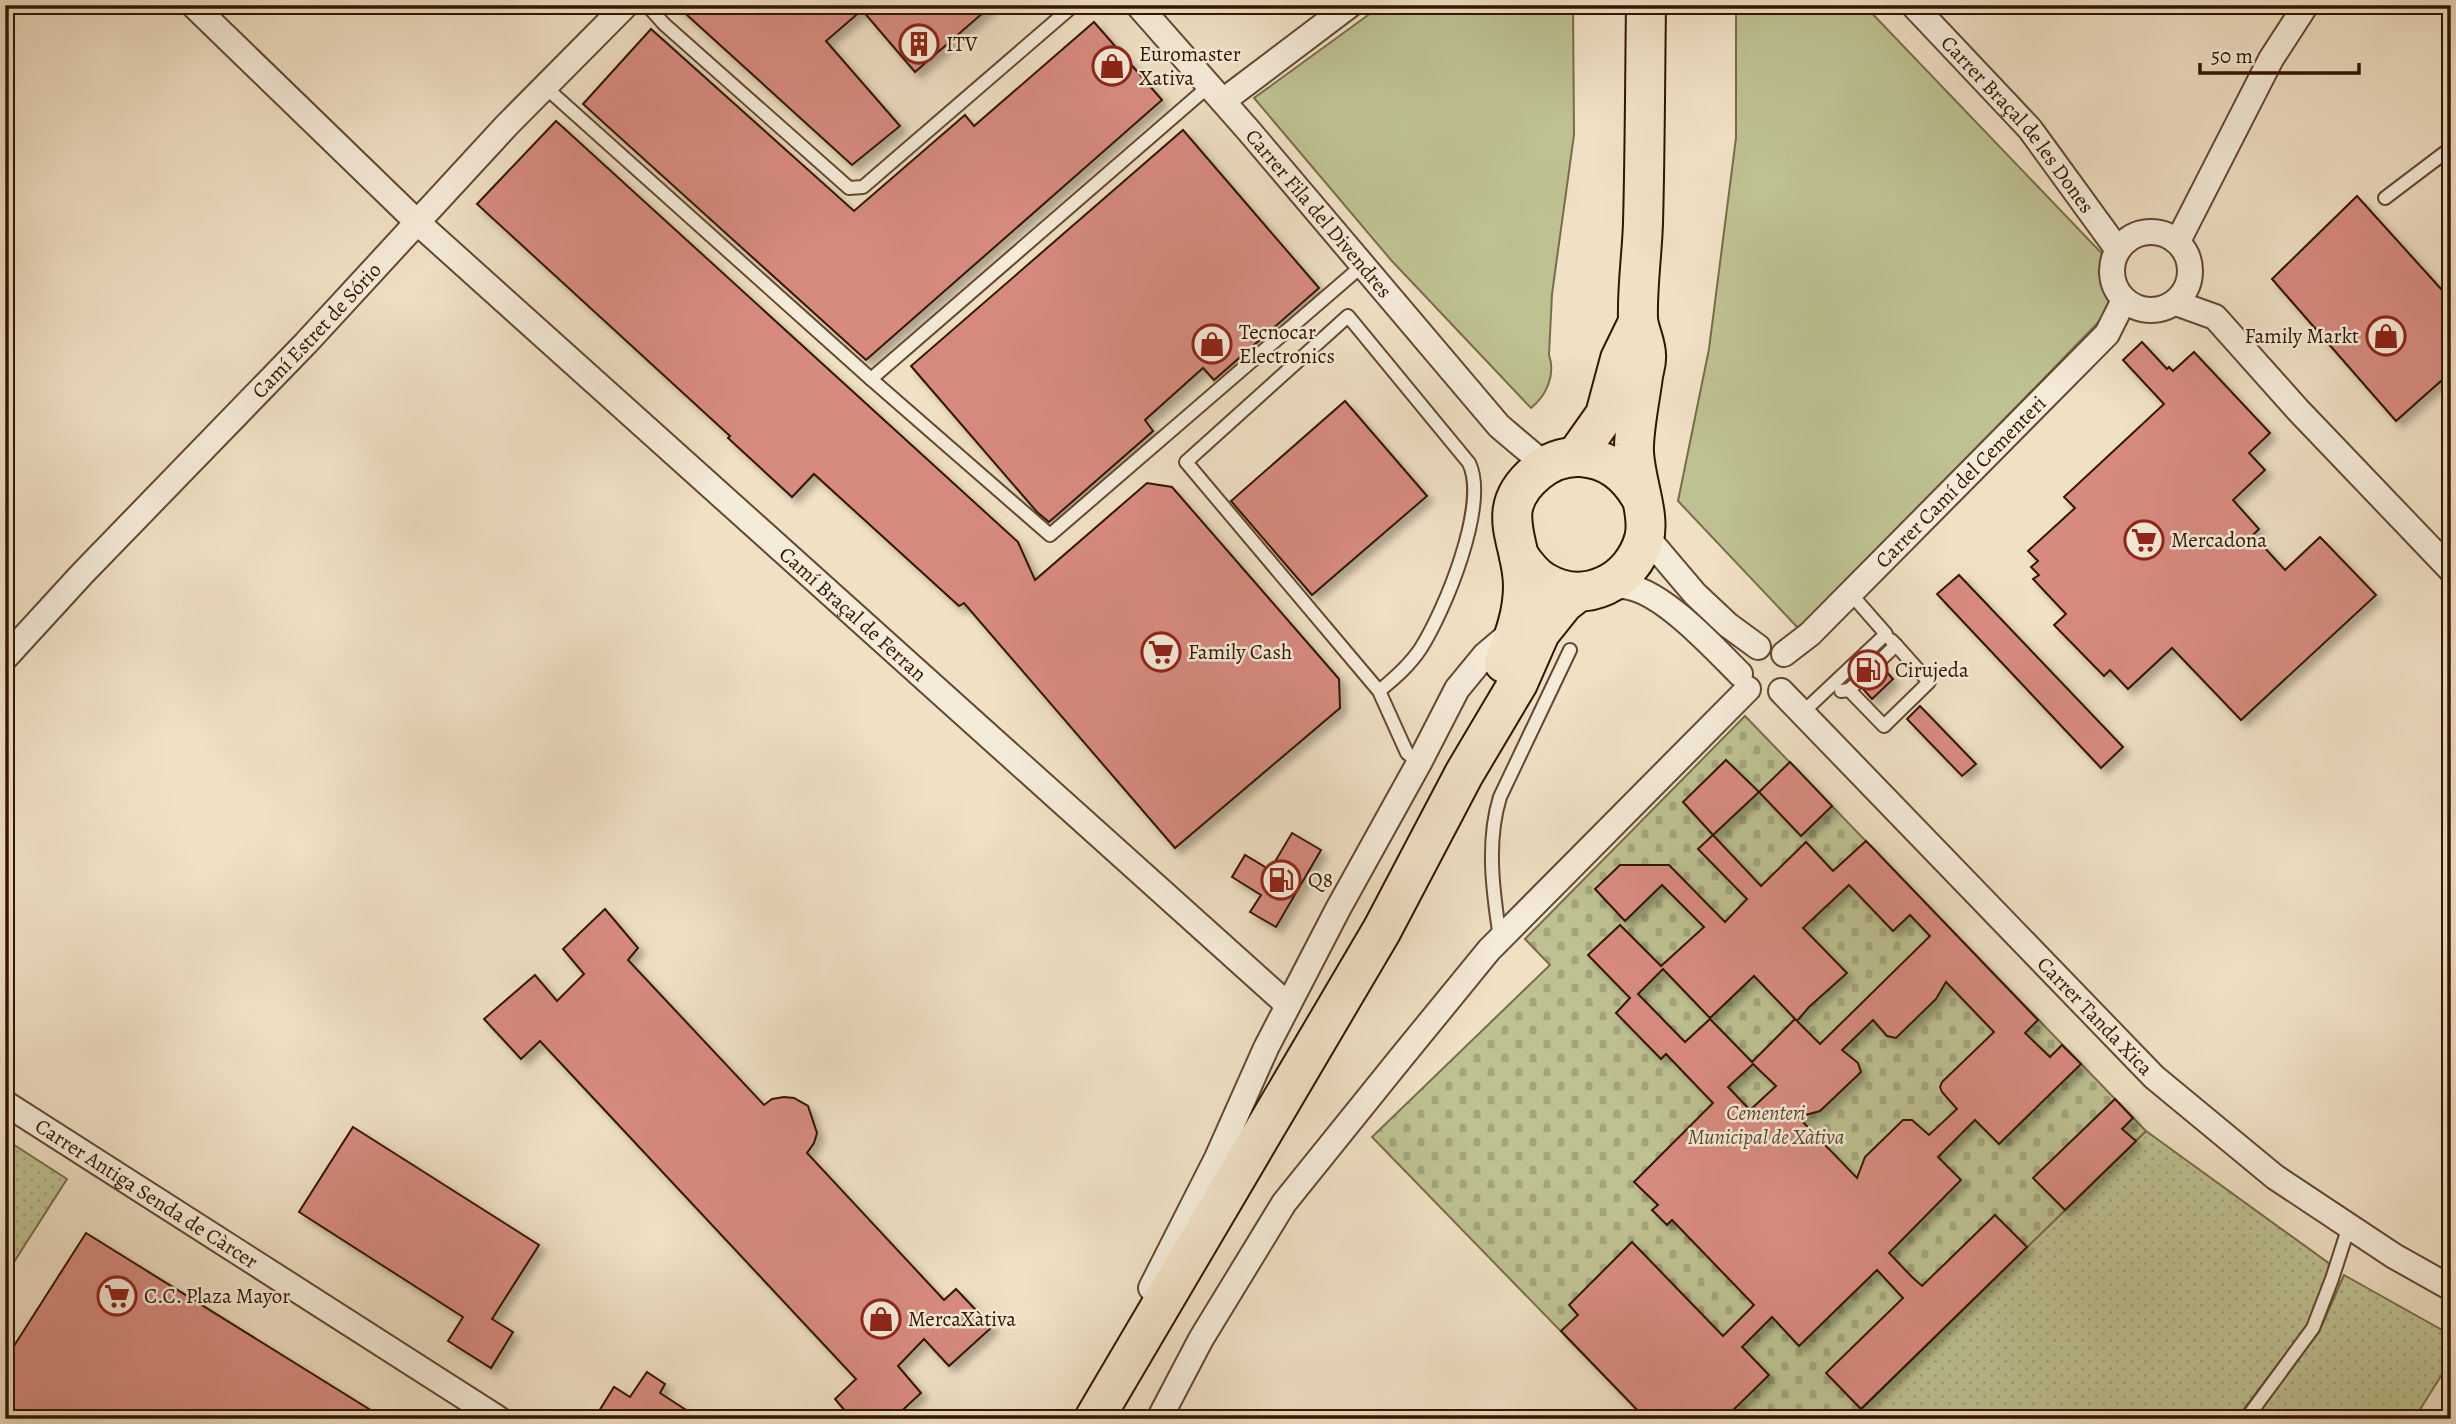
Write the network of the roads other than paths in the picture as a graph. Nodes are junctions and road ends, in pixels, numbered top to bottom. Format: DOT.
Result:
graph roads {
  1 [pos="193,5"];
  2 [pos="626,5"];
  3 [pos="647,5"];
  4 [pos="1074,5"];
  5 [pos="1138,5"];
  6 [pos="1350,5"];
  7 [pos="1646,5"];
  8 [pos="1661,5"];
  9 [pos="1913,5"];
  10 [pos="2306,5"];
  11 [pos="1645,65"];
  12 [pos="544,86"];
  13 [pos="1216,94"];
  14 [pos="2451,148"];
  15 [pos="2385,198"];
  16 [pos="417,222"];
  17 [pos="2178,241"];
  18 [pos="2118,250"];
  19 [pos="1363,265"];
  20 [pos="2124,300"];
  21 [pos="2176,303"];
  22 [pos="1638,322"];
  23 [pos="871,379"];
  24 [pos="1550,467"];
  25 [pos="1640,496"];
  26 [pos="1646,535"];
  27 [pos="1519,556"];
  28 [pos="2451,570"];
  29 [pos="1592,589"];
  30 [pos="1850,593"];
  31 [pos="1519,625"];
  32 [pos="1886,634"];
  33 [pos="1896,645"];
  34 [pos="1758,647"];
  35 [pos="1570,650"];
  36 [pos="1784,654"];
  37 [pos="5,658"];
  38 [pos="1744,682"];
  39 [pos="1849,690"];
  40 [pos="1380,691"];
  41 [pos="1781,691"];
  42 [pos="1824,693"];
  43 [pos="1802,713"];
  44 [pos="1419,763"];
  45 [pos="1464,774"];
  46 [pos="1495,944"];
  47 [pos="1288,1005"];
  48 [pos="5,1103"];
  49 [pos="2349,1226"];
  50 [pos="2451,1287"];
  51 [pos="499,1419"];
  52 [pos="1074,1419"];
  53 [pos="1094,1419"];
  54 [pos="1159,1419"];
  55 [pos="2250,1419"];
  1 -- 16 [label="street, Camí Braçal de Ferran"];
  2 -- 12 [label="street, Camí Estret de Sório"];
  3 -- 4 [label="lane"];
  5 -- 13 [label="street, Carrer Fila del Divendres"];
  6 -- 13 [label="street"];
  7 -- 11 [label="main road"];
  8 -- 11 [label="street"];
  9 -- 18 [label="street, Carrer Braçal de les Dones"];
  10 -- 17 [label="street"];
  11 -- 22 [label="main road"];
  12 -- 16 [label="street, Camí Estret de Sório"];
  12 -- 23 [label="lane"];
  13 -- 19 [label="street, Carrer Fila del Divendres"];
  13 -- 23 [label="lane"];
  14 -- 15 [label="lane"];
  16 -- 37 [label="street, Camí Estret de Sório"];
  16 -- 47 [label="street, Camí Braçal de Ferran"];
  17 -- 18 [label="street"];
  17 -- 21 [label="street"];
  18 -- 20 [label="street"];
  19 -- 23 [label="lane"];
  19 -- 24 [label="street, Carrer Fila del Divendres"];
  20 -- 21 [label="street"];
  20 -- 30 [label="street, Carrer Camí del Cementeri"];
  21 -- 28 [label="street"];
  22 -- 24 [label="main road"];
  22 -- 25 [label="main road"];
  24 -- 25 [label="main road"];
  24 -- 27 [label="main road"];
  25 -- 26 [label="main road"];
  26 -- 29 [label="main road"];
  26 -- 34 [label="street"];
  27 -- 29 [label="main road"];
  27 -- 31 [label="main road"];
  29 -- 38 [label="street"];
  29 -- 45 [label="main road"];
  30 -- 32 [label="lane"];
  30 -- 36 [label="street, Carrer Camí del Cementeri"];
  31 -- 44 [label="street"];
  31 -- 45 [label="main road"];
  32 -- 33 [label="lane"];
  32 -- 42 [label="lane"];
  33 -- 39 [label="lane"];
  33 -- 39 [label="lane"];
  34 -- 36 [label="street"];
  34 -- 38 [label="street"];
  35 -- 46 [label="lane"];
  36 -- 41 [label="street"];
  38 -- 41 [label="street"];
  38 -- 46 [label="street"];
  39 -- 42 [label="lane"];
  40 -- 40 [label="lane"];
  40 -- 44 [label="lane"];
  41 -- 43 [label="street, Carrer Tanda Xica"];
  42 -- 43 [label="lane"];
  43 -- 49 [label="street, Carrer Tanda Xica"];
  44 -- 47 [label="street"];
  45 -- 53 [label="main road"];
  46 -- 54 [label="street"];
  47 -- 52 [label="street"];
  48 -- 51 [label="street, Carrer Antiga Senda de Càrcer"];
  49 -- 50 [label="street, Carrer Tanda Xica"];
  49 -- 55 [label="lane"];
}
